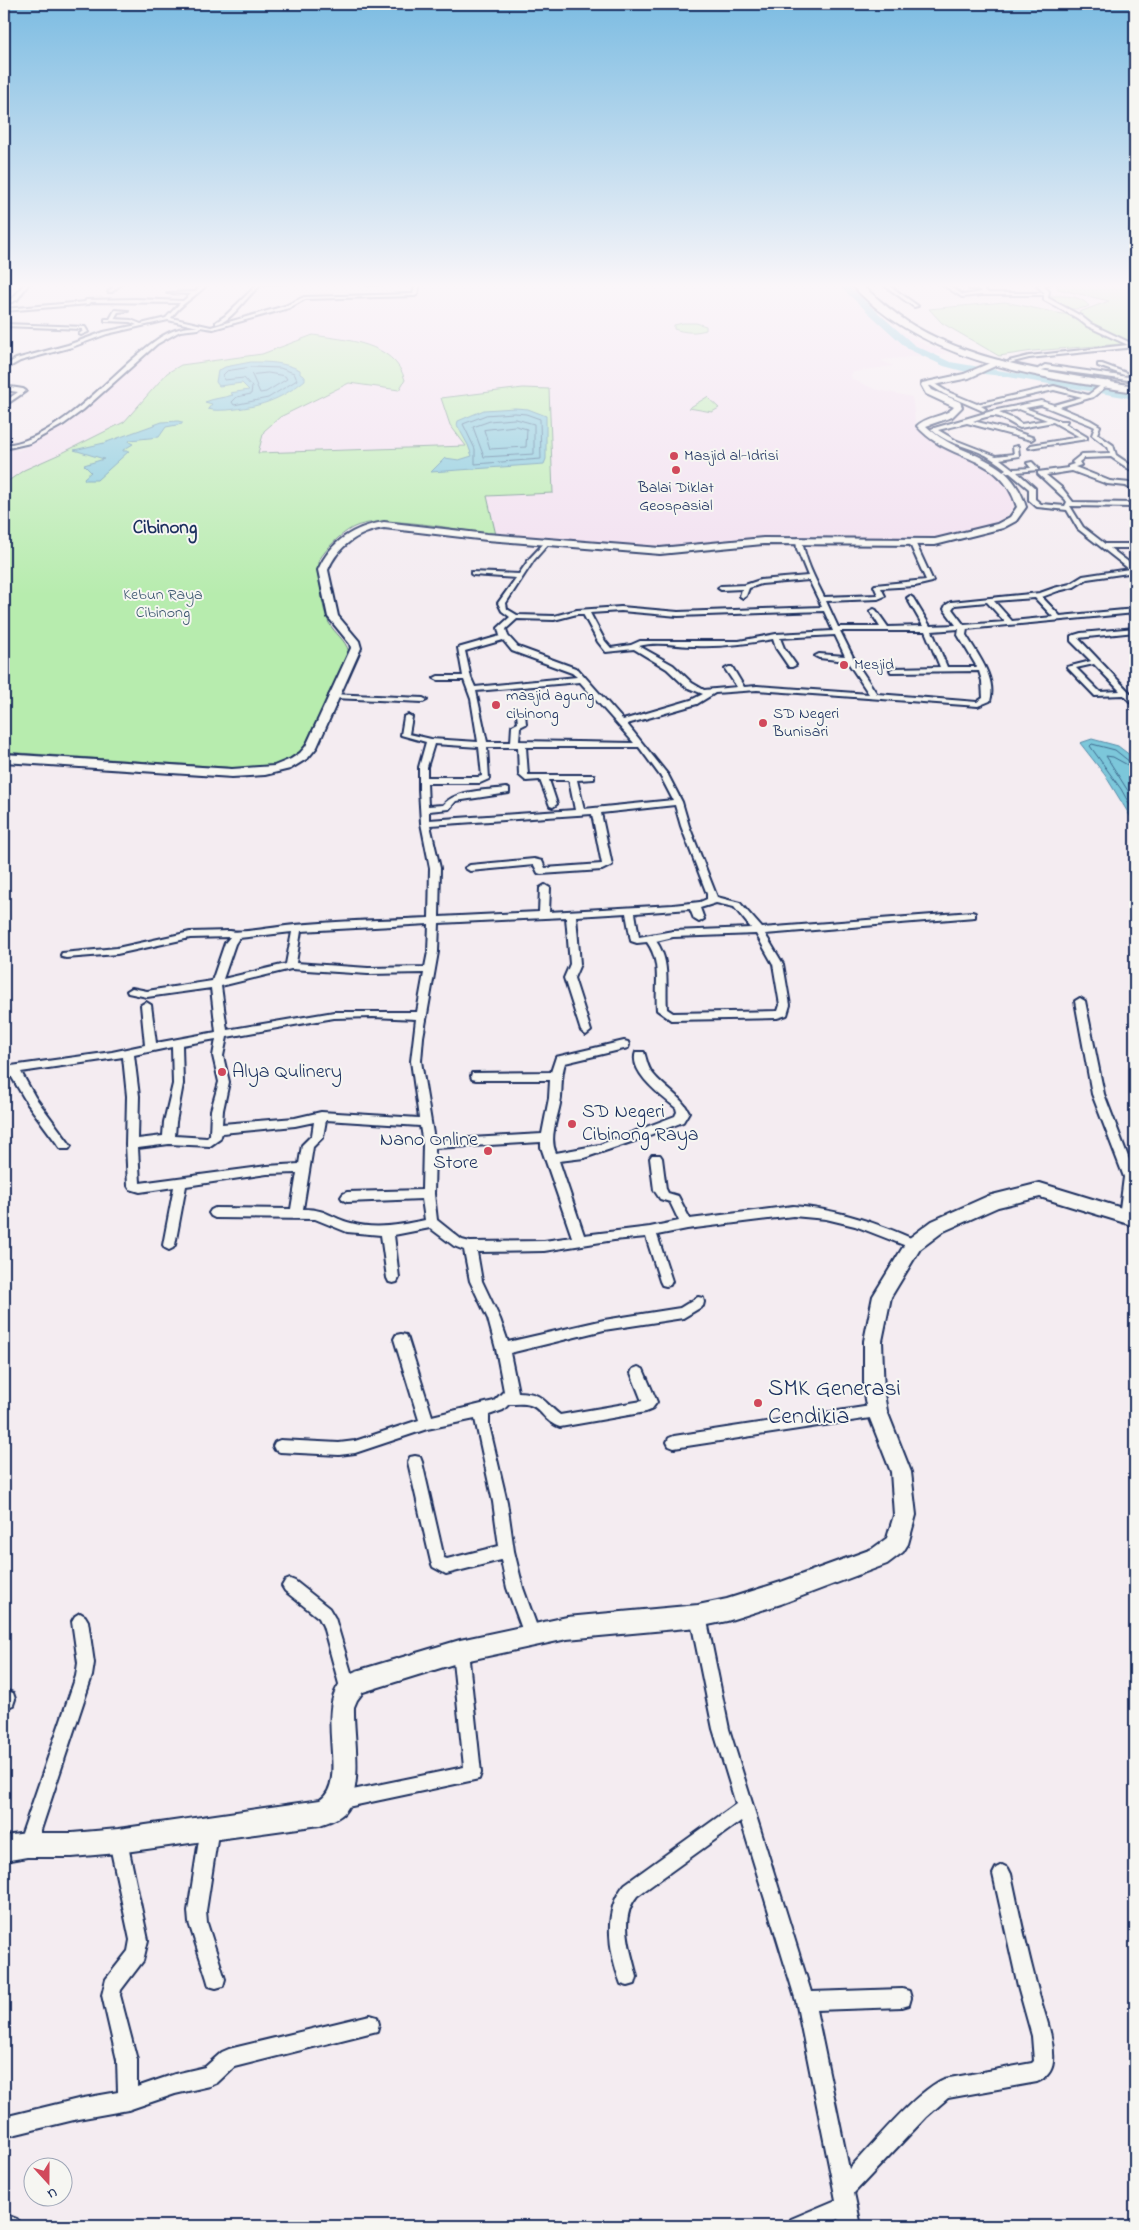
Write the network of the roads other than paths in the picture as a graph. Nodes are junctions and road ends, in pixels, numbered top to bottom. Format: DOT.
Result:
graph roads {
  1 [pos="106,387"];
  2 [pos="926,387"];
  3 [pos="936,387"];
  4 [pos="1103,387"];
  5 [pos="4,388"];
  6 [pos="1088,397"];
  7 [pos="4,404"];
  8 [pos="976,406"];
  9 [pos="1054,407"];
  10 [pos="1021,408"];
  11 [pos="993,413"];
  12 [pos="966,422"];
  13 [pos="1061,423"];
  14 [pos="1091,423"];
  15 [pos="1082,424"];
  16 [pos="1020,426"];
  17 [pos="1074,426"];
  18 [pos="1003,430"];
  19 [pos="1063,434"];
  20 [pos="1038,435"];
  21 [pos="1031,438"];
  22 [pos="1074,441"];
  23 [pos="1052,443"];
  24 [pos="4,447"];
  25 [pos="1016,447"];
  26 [pos="1031,447"];
  27 [pos="1067,449"];
  28 [pos="1075,452"];
  29 [pos="1112,455"];
  30 [pos="1082,456"];
  31 [pos="994,458"];
  32 [pos="1030,463"];
  33 [pos="1036,469"];
  34 [pos="1073,469"];
  35 [pos="1005,471"];
  36 [pos="1135,472"];
  37 [pos="1041,474"];
  38 [pos="1135,490"];
  39 [pos="1068,505"];
  40 [pos="1135,505"];
  41 [pos="1040,506"];
  42 [pos="1022,507"];
  43 [pos="799,540"];
  44 [pos="548,541"];
  45 [pos="912,542"];
  46 [pos="1105,546"];
  47 [pos="1135,546"];
  48 [pos="1135,570"];
  49 [pos="473,573"];
  50 [pos="522,576"];
  51 [pos="812,578"];
  52 [pos="746,587"];
  53 [pos="721,588"];
  54 [pos="742,596"];
  55 [pos="1037,596"];
  56 [pos="910,598"];
  57 [pos="821,599"];
  58 [pos="989,600"];
  59 [pos="826,609"];
  60 [pos="874,611"];
  61 [pos="1135,611"];
  62 [pos="586,612"];
  63 [pos="1058,618"];
  64 [pos="515,620"];
  65 [pos="1010,623"];
  66 [pos="885,628"];
  67 [pos="962,628"];
  68 [pos="928,629"];
  69 [pos="1135,630"];
  70 [pos="837,632"];
  71 [pos="776,636"];
  72 [pos="504,637"];
  73 [pos="635,647"];
  74 [pos="819,656"];
  75 [pos="850,659"];
  76 [pos="1096,662"];
  77 [pos="792,665"];
  78 [pos="944,668"];
  79 [pos="729,669"];
  80 [pos="982,669"];
  81 [pos="894,670"];
  82 [pos="438,678"];
  83 [pos="467,678"];
  84 [pos="584,679"];
  85 [pos="473,689"];
  86 [pos="742,689"];
  87 [pos="713,693"];
  88 [pos="1125,693"];
  89 [pos="874,694"];
  90 [pos="333,696"];
  91 [pos="423,700"];
  92 [pos="1135,702"];
  93 [pos="521,714"];
  94 [pos="408,717"];
  95 [pos="622,723"];
  96 [pos="431,741"];
  97 [pos="519,743"];
  98 [pos="483,744"];
  99 [pos="642,745"];
  100 [pos="4,758"];
  101 [pos="591,777"];
  102 [pos="544,779"];
  103 [pos="573,779"];
  104 [pos="423,780"];
  105 [pos="506,791"];
  106 [pos="678,802"];
  107 [pos="553,804"];
  108 [pos="424,809"];
  109 [pos="596,811"];
  110 [pos="580,812"];
  111 [pos="425,823"];
  112 [pos="470,868"];
  113 [pos="545,888"];
  114 [pos="713,899"];
  115 [pos="694,906"];
  116 [pos="630,909"];
  117 [pos="571,913"];
  118 [pos="544,915"];
  119 [pos="972,915"];
  120 [pos="699,919"];
  121 [pos="433,922"];
  122 [pos="297,928"];
  123 [pos="759,931"];
  124 [pos="236,936"];
  125 [pos="650,939"];
  126 [pos="66,955"];
  127 [pos="292,966"];
  128 [pos="430,970"];
  129 [pos="216,984"];
  130 [pos="132,991"];
  131 [pos="1080,1001"];
  132 [pos="146,1005"];
  133 [pos="422,1016"];
  134 [pos="586,1031"];
  135 [pos="222,1035"];
  136 [pos="177,1043"];
  137 [pos="624,1045"];
  138 [pos="151,1047"];
  139 [pos="128,1053"];
  140 [pos="640,1055"];
  141 [pos="9,1071"];
  142 [pos="476,1076"];
  143 [pos="556,1076"];
  144 [pos="321,1116"];
  145 [pos="425,1122"];
  146 [pos="217,1129"];
  147 [pos="547,1138"];
  148 [pos="169,1140"];
  149 [pos="132,1144"];
  150 [pos="429,1144"];
  151 [pos="65,1146"];
  152 [pos="552,1156"];
  153 [pos="656,1158"];
  154 [pos="305,1168"];
  155 [pos="1133,1177"];
  156 [pos="181,1182"];
  157 [pos="428,1194"];
  158 [pos="348,1198"];
  159 [pos="215,1213"];
  160 [pos="296,1213"];
  161 [pos="1130,1218"];
  162 [pos="432,1223"];
  163 [pos="687,1224"];
  164 [pos="387,1231"];
  165 [pos="650,1232"];
  166 [pos="580,1241"];
  167 [pos="914,1244"];
  168 [pos="169,1245"];
  169 [pos="470,1247"];
  170 [pos="393,1278"];
  171 [pos="666,1281"];
  172 [pos="698,1302"];
  173 [pos="401,1339"];
  174 [pos="503,1349"];
  175 [pos="638,1373"];
  176 [pos="508,1398"];
  177 [pos="482,1410"];
  178 [pos="877,1411"];
  179 [pos="427,1423"];
  180 [pos="674,1442"];
  181 [pos="280,1446"];
  182 [pos="415,1462"];
  183 [pos="507,1551"];
  184 [pos="290,1586"];
  185 [pos="698,1616"];
  186 [pos="80,1621"];
  187 [pos="532,1635"];
  188 [pos="460,1651"];
  189 [pos="348,1689"];
  190 [pos="338,1801"];
  191 [pos="744,1808"];
  192 [pos="210,1826"];
  193 [pos="118,1841"];
  194 [pos="28,1845"];
  195 [pos="4,1849"];
  196 [pos="1002,1874"];
  197 [pos="628,1977"];
  198 [pos="216,1978"];
  199 [pos="902,1998"];
  200 [pos="805,2002"];
  201 [pos="370,2024"];
  202 [pos="128,2100"];
  203 [pos="4,2127"];
  204 [pos="846,2196"];
  205 [pos="4,2224"];
  206 [pos="10,2226"];
  207 [pos="798,2226"];
  208 [pos="851,2226"];
  1 -- 24 [label="street"];
  2 -- 35 [label="street"];
  3 -- 8 [label="street"];
  4 -- 6 [label="street"];
  5 -- 7 [label="street"];
  6 -- 8 [label="street"];
  6 -- 9 [label="street"];
  8 -- 11 [label="street"];
  9 -- 10 [label="street"];
  9 -- 14 [label="street"];
  10 -- 11 [label="street"];
  10 -- 13 [label="street"];
  11 -- 12 [label="street"];
  11 -- 16 [label="street"];
  12 -- 18 [label="street"];
  12 -- 31 [label="street"];
  13 -- 16 [label="street"];
  13 -- 17 [label="street"];
  13 -- 22 [label="street"];
  14 -- 15 [label="street"];
  14 -- 29 [label="street"];
  16 -- 18 [label="street"];
  16 -- 20 [label="street"];
  18 -- 21 [label="street"];
  19 -- 22 [label="street"];
  22 -- 23 [label="street"];
  23 -- 26 [label="street"];
  23 -- 27 [label="street"];
  25 -- 31 [label="street"];
  28 -- 30 [label="street"];
  29 -- 30 [label="street"];
  29 -- 36 [label="street"];
  30 -- 34 [label="street"];
  31 -- 35 [label="street"];
  32 -- 33 [label="street"];
  33 -- 35 [label="street"];
  33 -- 37 [label="street"];
  34 -- 37 [label="street"];
  34 -- 38 [label="street"];
  35 -- 41 [label="street"];
  35 -- 42 [label="street"];
  37 -- 39 [label="street"];
  39 -- 40 [label="street"];
  39 -- 41 [label="street"];
  39 -- 46 [label="street"];
  41 -- 42 [label="street"];
  42 -- 45 [label="street"];
  43 -- 44 [label="street"];
  43 -- 45 [label="street"];
  43 -- 51 [label="street"];
  44 -- 50 [label="street"];
  44 -- 90 [label="street"];
  45 -- 57 [label="street"];
  46 -- 47 [label="street"];
  46 -- 48 [label="street"];
  48 -- 55 [label="street"];
  49 -- 50 [label="street"];
  50 -- 64 [label="street"];
  51 -- 52 [label="street"];
  51 -- 57 [label="street"];
  52 -- 53 [label="street"];
  52 -- 54 [label="street"];
  55 -- 58 [label="street"];
  55 -- 63 [label="street"];
  56 -- 68 [label="street"];
  57 -- 59 [label="street"];
  58 -- 65 [label="street"];
  58 -- 67 [label="street"];
  59 -- 62 [label="street"];
  59 -- 70 [label="street"];
  60 -- 66 [label="street"];
  61 -- 63 [label="street"];
  62 -- 64 [label="street"];
  62 -- 73 [label="street"];
  63 -- 65 [label="street"];
  64 -- 72 [label="street"];
  65 -- 67 [label="street"];
  66 -- 68 [label="street"];
  66 -- 70 [label="street"];
  67 -- 68 [label="street"];
  67 -- 80 [label="street"];
  68 -- 78 [label="street"];
  69 -- 76 [label="street"];
  70 -- 71 [label="street"];
  70 -- 75 [label="street"];
  71 -- 73 [label="street"];
  71 -- 77 [label="street"];
  72 -- 83 [label="street"];
  72 -- 84 [label="street"];
  73 -- 87 [label="street"];
  74 -- 75 [label="street"];
  75 -- 89 [label="street"];
  76 -- 88 [label="street"];
  76 -- 88 [label="street"];
  78 -- 80 [label="street"];
  78 -- 81 [label="street"];
  79 -- 86 [label="street"];
  80 -- 89 [label="street"];
  82 -- 83 [label="street"];
  83 -- 85 [label="street"];
  84 -- 85 [label="street"];
  84 -- 95 [label="street"];
  85 -- 98 [label="street"];
  86 -- 87 [label="street"];
  86 -- 89 [label="street"];
  87 -- 95 [label="street"];
  88 -- 92 [label="street"];
  90 -- 91 [label="street"];
  90 -- 100 [label="street"];
  93 -- 97 [label="street"];
  94 -- 96 [label="street"];
  95 -- 99 [label="street"];
  96 -- 98 [label="street"];
  96 -- 104 [label="street"];
  97 -- 98 [label="street"];
  97 -- 99 [label="street"];
  97 -- 102 [label="street"];
  98 -- 104 [label="street"];
  99 -- 106 [label="street"];
  101 -- 103 [label="street"];
  102 -- 103 [label="street"];
  102 -- 107 [label="street"];
  103 -- 110 [label="street"];
  104 -- 108 [label="street"];
  105 -- 108 [label="street"];
  106 -- 109 [label="street"];
  106 -- 114 [label="street"];
  108 -- 111 [label="street"];
  109 -- 110 [label="street"];
  109 -- 112 [label="street"];
  110 -- 111 [label="street"];
  111 -- 121 [label="street"];
  113 -- 118 [label="street"];
  114 -- 115 [label="street"];
  114 -- 123 [label="street"];
  115 -- 116 [label="street"];
  115 -- 120 [label="street"];
  116 -- 117 [label="street"];
  116 -- 125 [label="street"];
  117 -- 118 [label="street"];
  117 -- 134 [label="street"];
  118 -- 121 [label="street"];
  119 -- 123 [label="street"];
  121 -- 122 [label="street"];
  121 -- 128 [label="street"];
  122 -- 124 [label="street"];
  122 -- 127 [label="street"];
  123 -- 125 [label="street"];
  123 -- 125 [label="street"];
  124 -- 126 [label="street"];
  124 -- 129 [label="street"];
  127 -- 128 [label="street"];
  127 -- 129 [label="street"];
  128 -- 133 [label="street"];
  129 -- 130 [label="street"];
  129 -- 135 [label="street"];
  131 -- 155 [label="street"];
  132 -- 138 [label="street"];
  133 -- 135 [label="street"];
  133 -- 145 [label="street"];
  135 -- 136 [label="street"];
  135 -- 146 [label="street"];
  136 -- 138 [label="street"];
  136 -- 148 [label="street"];
  137 -- 143 [label="street"];
  138 -- 139 [label="street"];
  139 -- 141 [label="street"];
  139 -- 149 [label="street"];
  140 -- 152 [label="street"];
  141 -- 151 [label="street"];
  142 -- 143 [label="street"];
  143 -- 147 [label="street"];
  144 -- 145 [label="street"];
  144 -- 146 [label="street"];
  144 -- 154 [label="street"];
  145 -- 150 [label="street"];
  146 -- 148 [label="street"];
  147 -- 150 [label="street"];
  147 -- 152 [label="street"];
  148 -- 149 [label="street"];
  149 -- 156 [label="street"];
  150 -- 157 [label="street"];
  152 -- 166 [label="street"];
  153 -- 163 [label="street"];
  154 -- 156 [label="street"];
  154 -- 160 [label="street"];
  155 -- 161 [label="street"];
  156 -- 168 [label="street"];
  157 -- 158 [label="street"];
  157 -- 162 [label="street"];
  159 -- 160 [label="street"];
  160 -- 164 [label="street"];
  161 -- 167 [label="street"];
  162 -- 164 [label="street"];
  162 -- 169 [label="street"];
  163 -- 165 [label="street"];
  163 -- 167 [label="street"];
  164 -- 170 [label="street"];
  165 -- 166 [label="street"];
  165 -- 171 [label="street"];
  166 -- 169 [label="street"];
  167 -- 178 [label="street"];
  169 -- 174 [label="street"];
  172 -- 174 [label="street"];
  173 -- 179 [label="street"];
  174 -- 176 [label="street"];
  175 -- 176 [label="street"];
  176 -- 177 [label="street"];
  177 -- 179 [label="street"];
  177 -- 183 [label="street"];
  178 -- 180 [label="street"];
  178 -- 185 [label="street"];
  179 -- 181 [label="street"];
  182 -- 183 [label="street"];
  183 -- 187 [label="street"];
  184 -- 189 [label="street"];
  185 -- 187 [label="street"];
  185 -- 191 [label="street"];
  186 -- 194 [label="street"];
  187 -- 188 [label="street"];
  188 -- 189 [label="street"];
  188 -- 190 [label="street"];
  189 -- 190 [label="street"];
  190 -- 192 [label="street"];
  191 -- 197 [label="street"];
  191 -- 200 [label="street"];
  192 -- 193 [label="street"];
  192 -- 198 [label="street"];
  193 -- 194 [label="street"];
  193 -- 202 [label="street"];
  194 -- 195 [label="street"];
  196 -- 204 [label="street"];
  199 -- 200 [label="street"];
  200 -- 204 [label="street"];
  201 -- 202 [label="street"];
  202 -- 203 [label="street"];
  204 -- 207 [label="street"];
  204 -- 208 [label="street"];
  205 -- 206 [label="street"];
}
